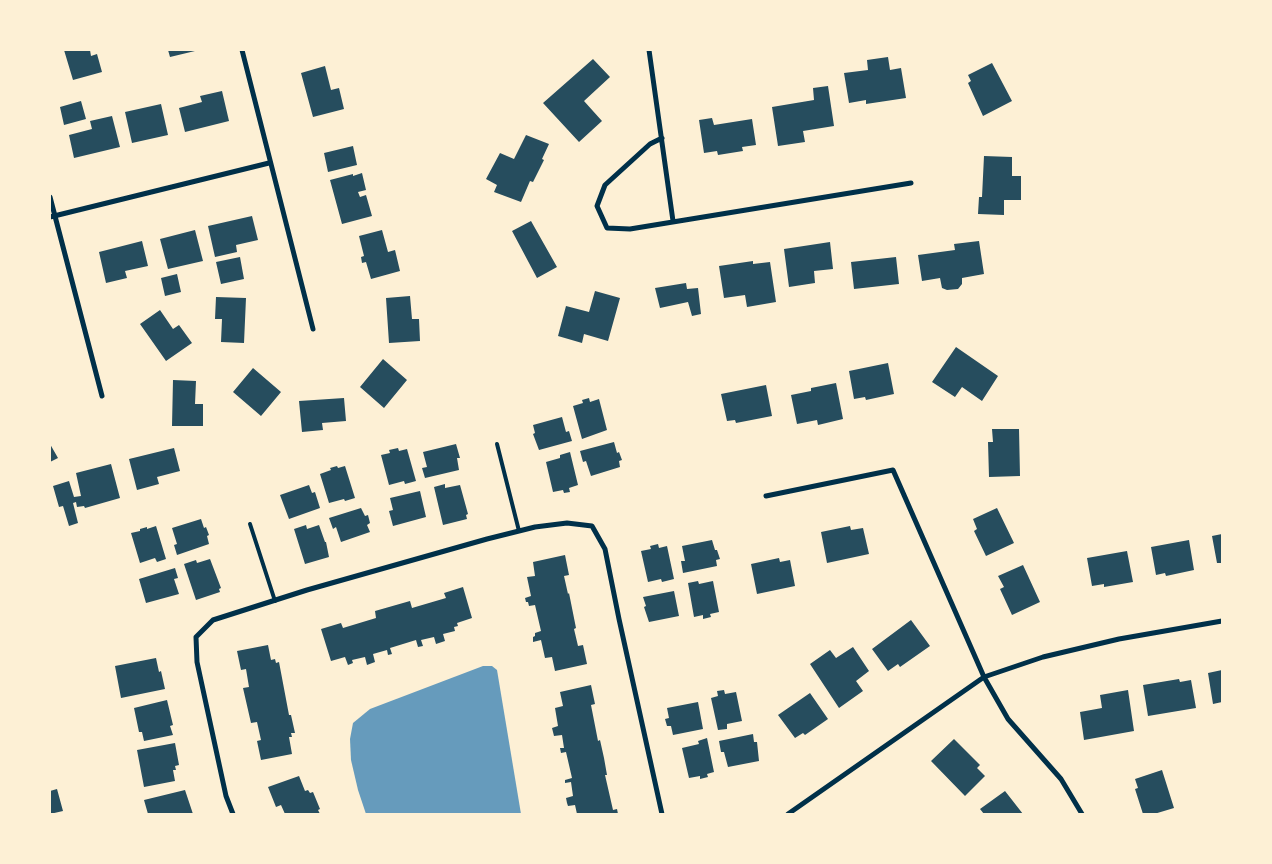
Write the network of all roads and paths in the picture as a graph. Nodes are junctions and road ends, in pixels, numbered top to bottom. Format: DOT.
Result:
graph roads {
  1 [pos="242,50"];
  2 [pos="649,50"];
  3 [pos="662,138"];
  4 [pos="269,162"];
  5 [pos="910,183"];
  6 [pos="50,197"];
  7 [pos="52,216"];
  8 [pos="673,221"];
  9 [pos="313,329"];
  10 [pos="102,396"];
  11 [pos="497,444"];
  12 [pos="766,496"];
  13 [pos="250,524"];
  14 [pos="519,531"];
  15 [pos="275,600"];
  16 [pos="1222,621"];
  17 [pos="984,677"];
  18 [pos="233,814"];
  19 [pos="662,814"];
  20 [pos="788,814"];
  21 [pos="1082,814"];
  1 -- 4 [label="street"];
  2 -- 3 [label="street"];
  3 -- 8 [label="street"];
  3 -- 8 [label="street"];
  4 -- 7 [label="street"];
  4 -- 9 [label="street"];
  5 -- 8 [label="street"];
  6 -- 7 [label="street"];
  7 -- 10 [label="street"];
  11 -- 14 [label="lane"];
  12 -- 17 [label="street"];
  13 -- 15 [label="lane"];
  14 -- 15 [label="street"];
  14 -- 19 [label="street"];
  15 -- 18 [label="street"];
  16 -- 17 [label="street"];
  17 -- 20 [label="street"];
  17 -- 21 [label="street"];
}
